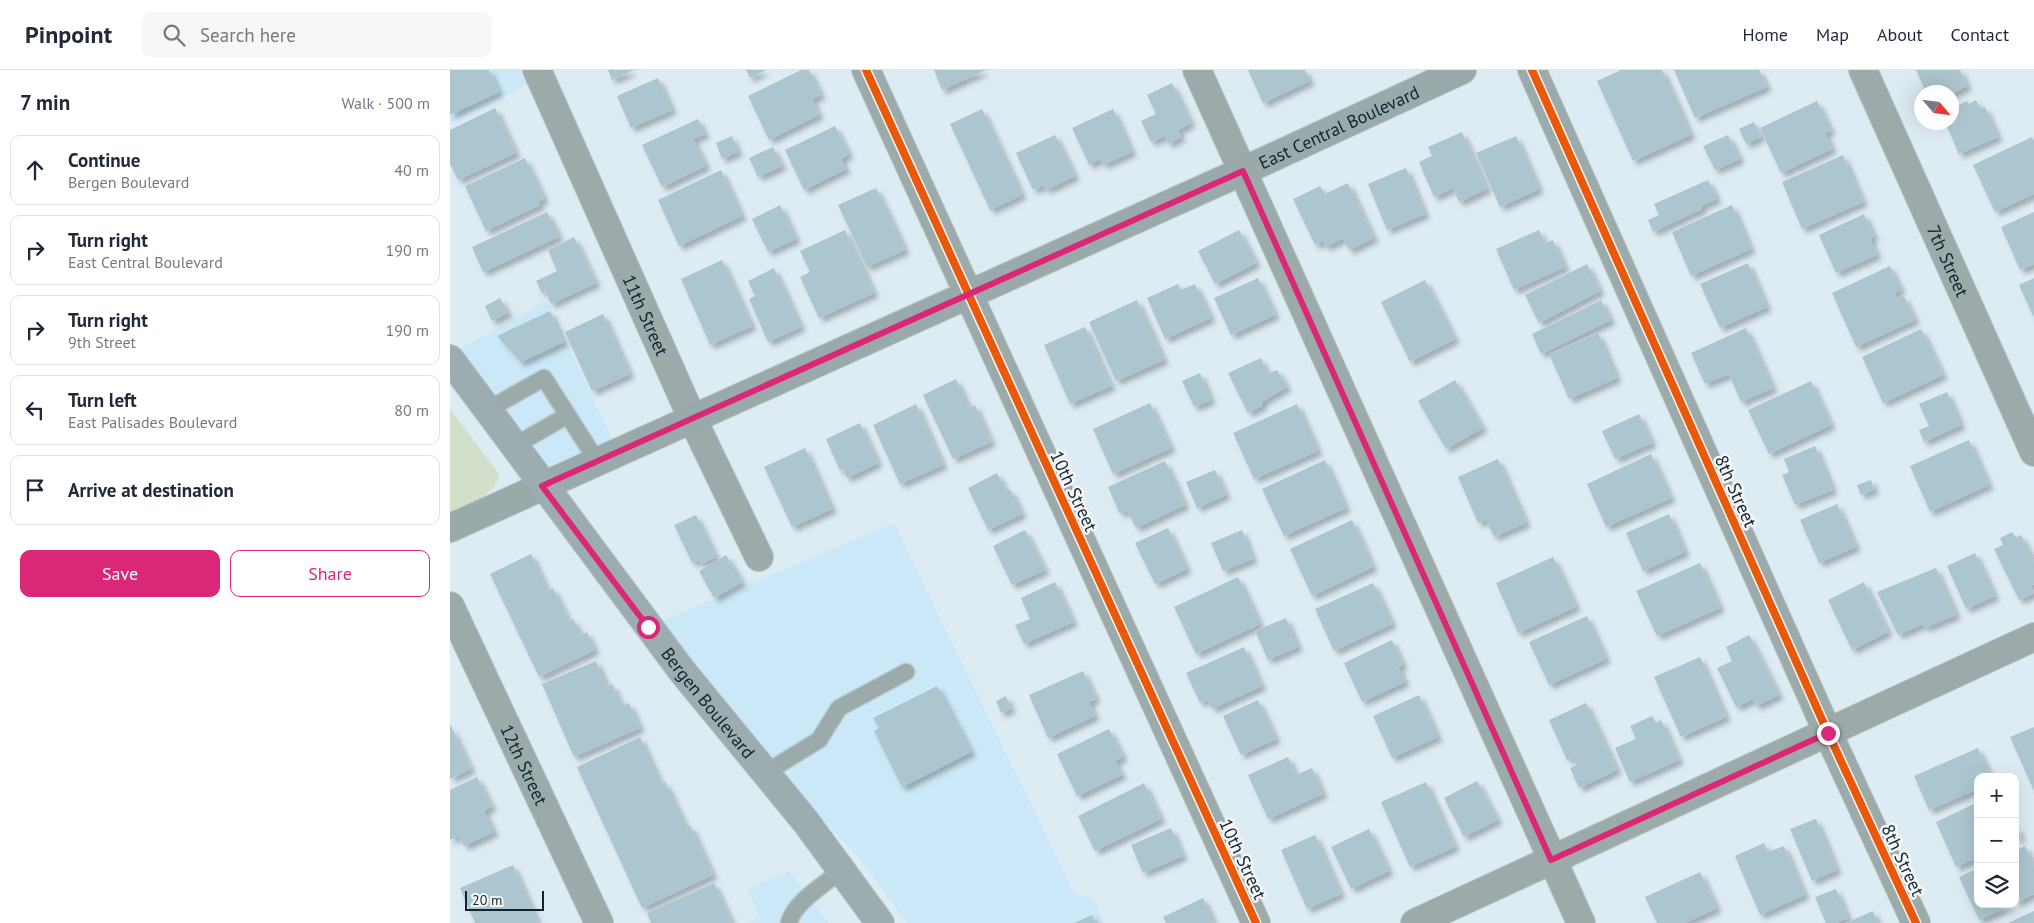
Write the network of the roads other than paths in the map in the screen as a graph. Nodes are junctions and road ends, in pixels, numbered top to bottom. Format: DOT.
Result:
graph roads {
  1 [pos="537,70"];
  2 [pos="866,70"];
  3 [pos="1197,70"];
  4 [pos="1462,70"];
  5 [pos="1532,70"];
  6 [pos="1863,70"];
  7 [pos="1243,171"];
  8 [pos="967,294"];
  9 [pos="450,360"];
  10 [pos="487,410"];
  11 [pos="2026,411"];
  12 [pos="568,415"];
  13 [pos="692,418"];
  14 [pos="514,446"];
  15 [pos="2034,452"];
  16 [pos="598,461"];
  17 [pos="542,486"];
  18 [pos="450,528"];
  19 [pos="759,557"];
  20 [pos="450,606"];
  21 [pos="2034,637"];
  22 [pos="906,672"];
  23 [pos="1828,733"];
  24 [pos="765,773"];
  25 [pos="1551,860"];
  26 [pos="842,870"];
  27 [pos="599,923"];
  28 [pos="789,923"];
  29 [pos="880,923"];
  30 [pos="1256,923"];
  31 [pos="1415,923"];
  32 [pos="1581,923"];
  33 [pos="1916,923"];
  1 -- 13 [label="street, 11th Street"];
  2 -- 8 [label="street, 10th Street"];
  3 -- 7 [label="street"];
  4 -- 7 [label="main road, East Central Boulevard"];
  5 -- 23 [label="street, 8th Street"];
  6 -- 11 [label="street, 7th Street"];
  7 -- 8 [label="main road, East Central Boulevard"];
  7 -- 25 [label="street"];
  8 -- 13 [label="main road, East Central Boulevard"];
  8 -- 30 [label="street, 10th Street"];
  9 -- 10 [label="main road, Bergen Boulevard"];
  10 -- 12 [label="lane"];
  10 -- 14 [label="main road, Bergen Boulevard"];
  11 -- 15 [label="street, 7th Street"];
  12 -- 14 [label="lane"];
  12 -- 16 [label="lane"];
  13 -- 16 [label="main road, East Central Boulevard"];
  13 -- 19 [label="street, 11th Street"];
  14 -- 17 [label="main road, Bergen Boulevard"];
  16 -- 17 [label="main road, East Central Boulevard"];
  17 -- 18 [label="main road, East Central Boulevard"];
  17 -- 24 [label="main road, Bergen Boulevard"];
  20 -- 27 [label="street, 12th Street"];
  21 -- 23 [label="street"];
  22 -- 24 [label="lane"];
  23 -- 25 [label="street"];
  23 -- 33 [label="street, 8th Street"];
  24 -- 26 [label="main road, Bergen Boulevard"];
  25 -- 31 [label="street"];
  25 -- 32 [label="street"];
  26 -- 28 [label="lane"];
  26 -- 29 [label="main road, Bergen Boulevard"];
}
